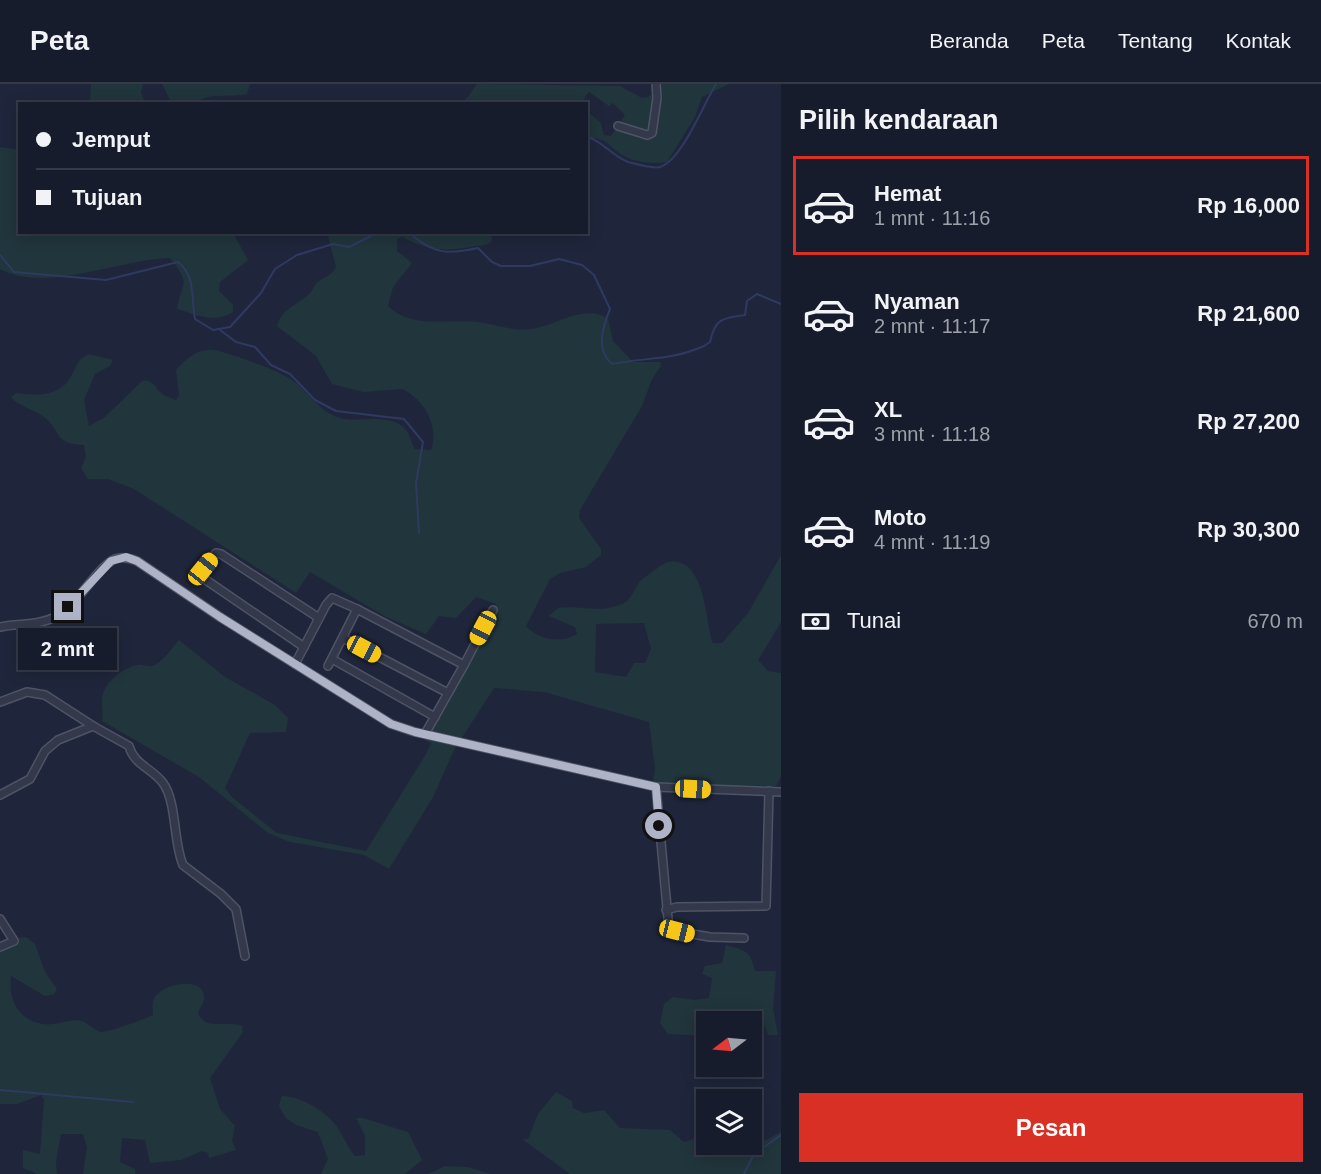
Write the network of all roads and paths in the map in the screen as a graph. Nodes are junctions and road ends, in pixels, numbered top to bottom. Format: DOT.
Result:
graph roads {
  1 [pos="656,84"];
  2 [pos="618,126"];
  3 [pos="357,609"];
  4 [pos="493,610"];
  5 [pos="319,618"];
  6 [pos="0,627"];
  7 [pos="343,638"];
  8 [pos="304,647"];
  9 [pos="296,664"];
  10 [pos="464,664"];
  11 [pos="448,693"];
  12 [pos="0,702"];
  13 [pos="435,717"];
  14 [pos="93,726"];
  15 [pos="425,734"];
  16 [pos="656,787"];
  17 [pos="769,791"];
  18 [pos="781,792"];
  19 [pos="0,795"];
  20 [pos="666,910"];
  21 [pos="0,919"];
  22 [pos="744,938"];
  23 [pos="0,947"];
  24 [pos="245,956"];
  1 -- 2 [label="street"];
  3 -- 5 [label="street"];
  3 -- 7 [label="street"];
  3 -- 10 [label="street"];
  4 -- 10 [label="street"];
  5 -- 8 [label="street"];
  5 -- 8 [label="street"];
  6 -- 9 [label="street"];
  7 -- 11 [label="street"];
  7 -- 13 [label="street"];
  8 -- 9 [label="street"];
  9 -- 15 [label="street"];
  10 -- 11 [label="street"];
  11 -- 13 [label="street"];
  12 -- 14 [label="street"];
  13 -- 15 [label="street"];
  14 -- 19 [label="street"];
  14 -- 24 [label="street"];
  15 -- 16 [label="street"];
  16 -- 17 [label="street"];
  16 -- 20 [label="street"];
  17 -- 18 [label="street"];
  17 -- 20 [label="street"];
  20 -- 22 [label="street"];
  21 -- 23 [label="street"];
}
